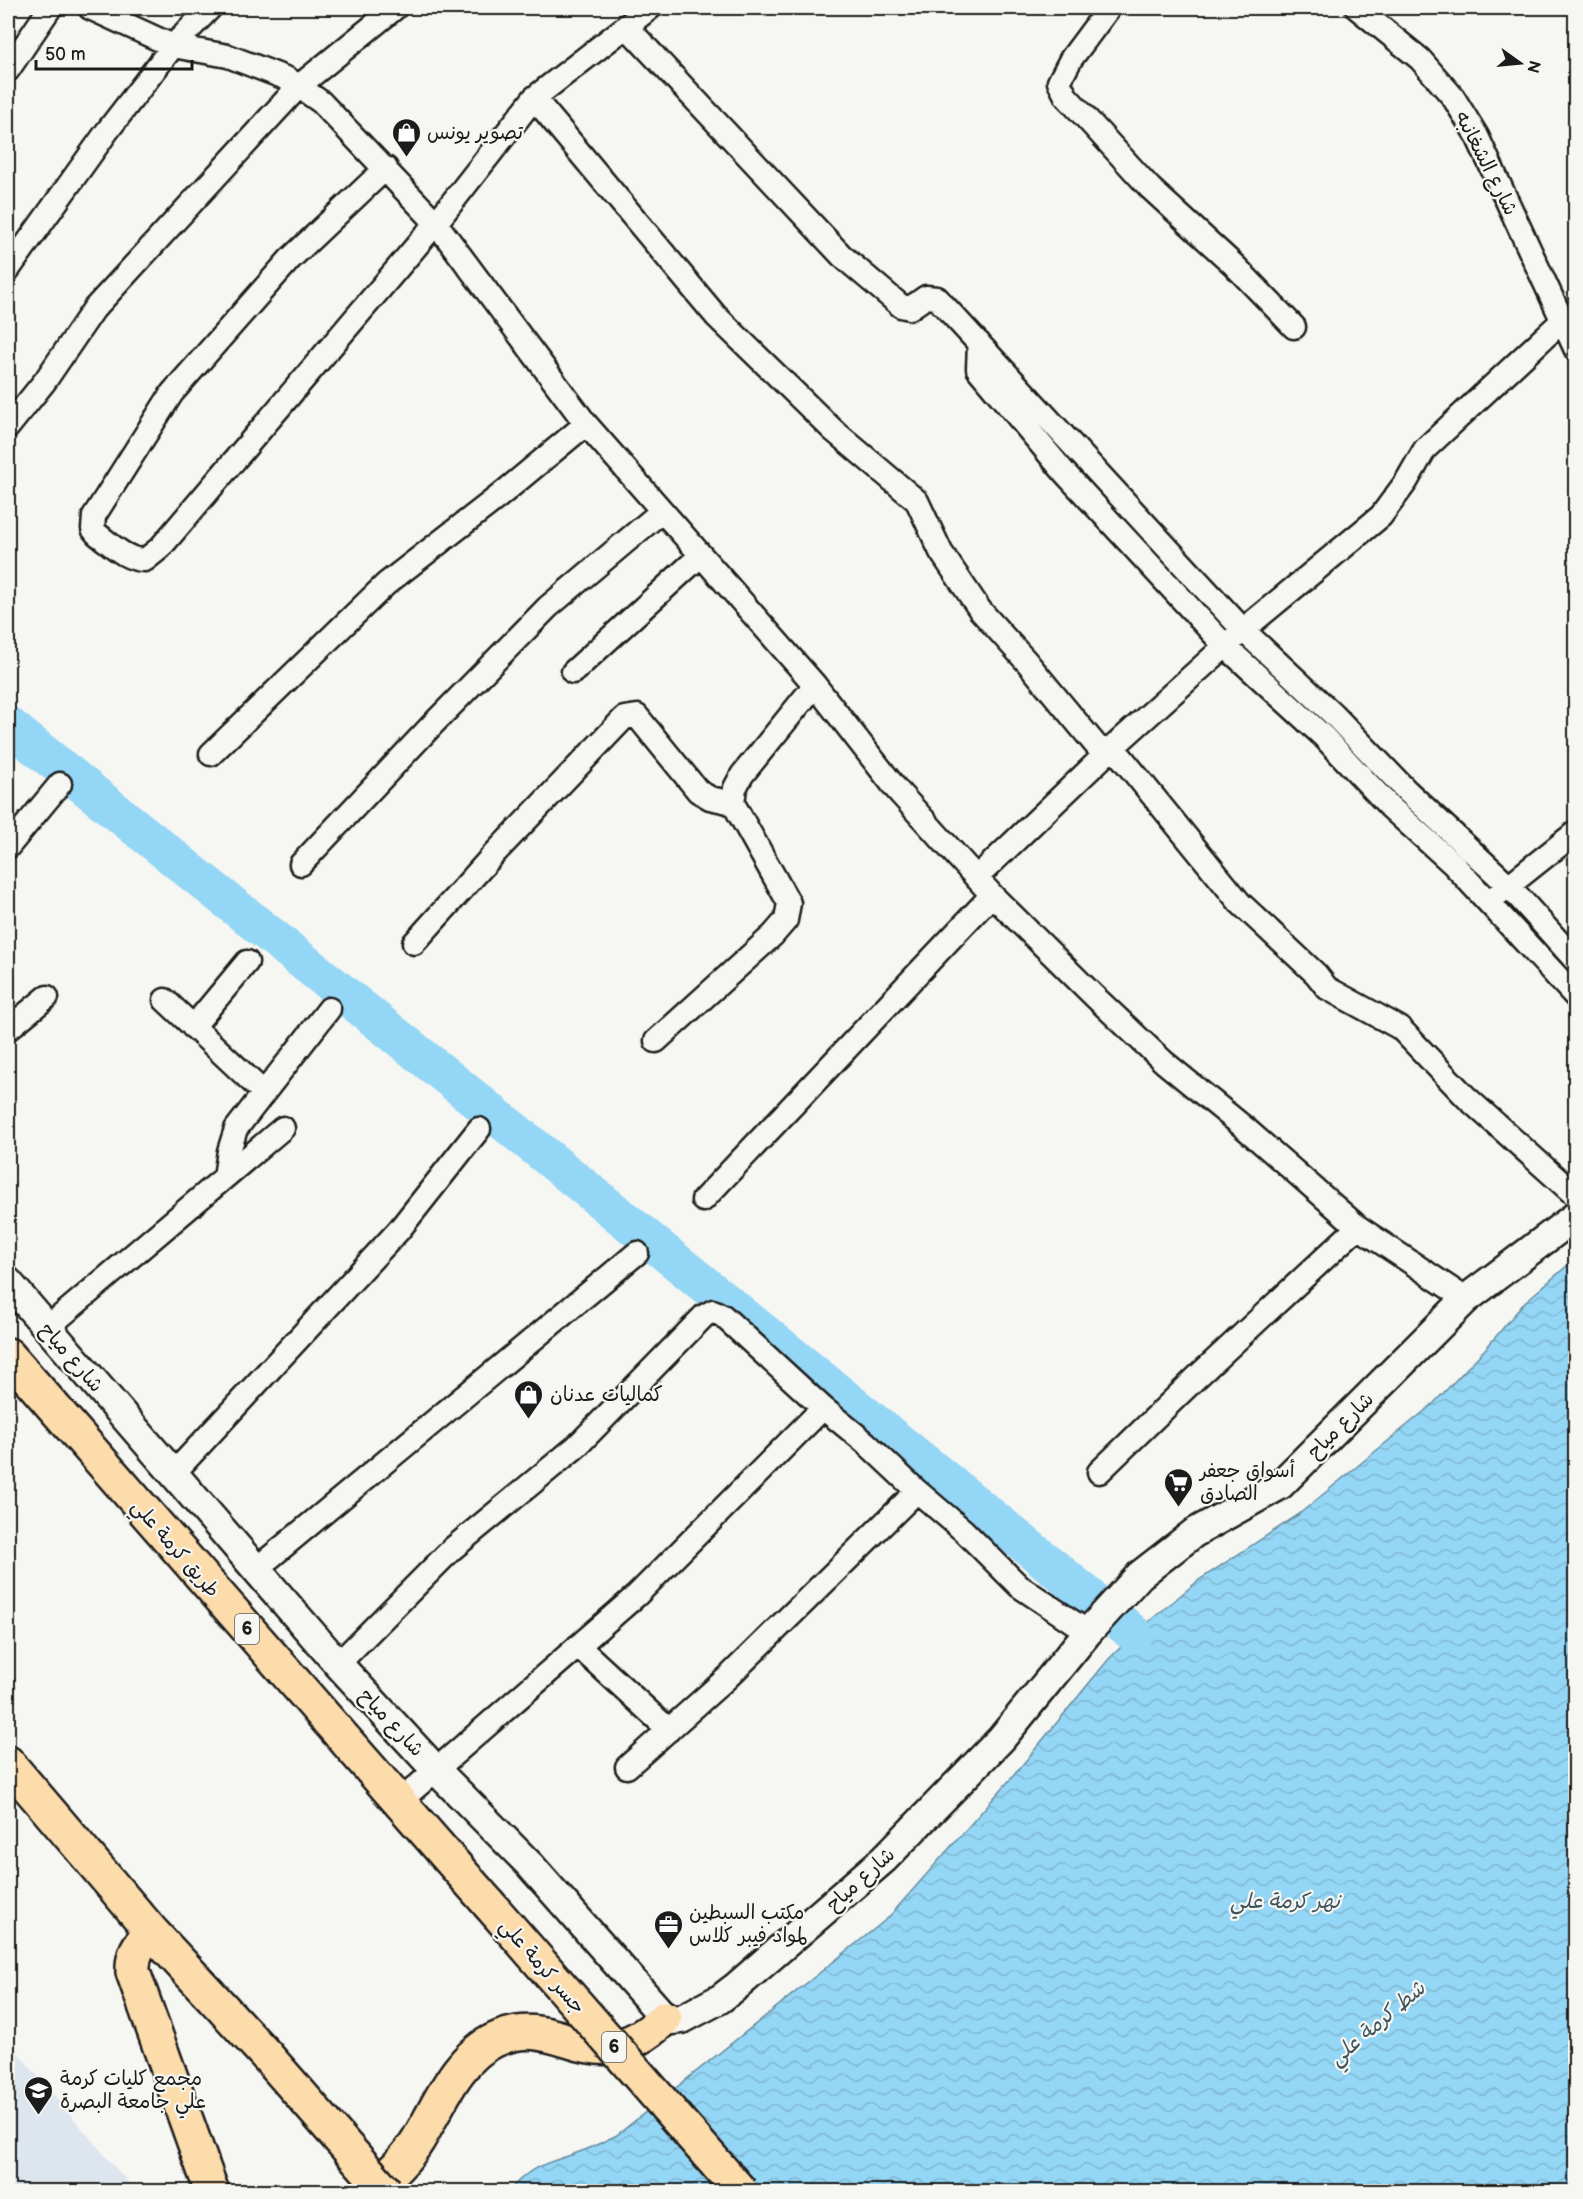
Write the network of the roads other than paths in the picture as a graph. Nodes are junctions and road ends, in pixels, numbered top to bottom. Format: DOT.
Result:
graph roads {
  1 [pos="50,8"];
  2 [pos="90,8"];
  3 [pos="210,8"];
  4 [pos="395,8"];
  5 [pos="650,8"];
  6 [pos="1109,8"];
  7 [pos="1357,8"];
  8 [pos="626,26"];
  9 [pos="173,46"];
  10 [pos="8,70"];
  11 [pos="299,86"];
  12 [pos="534,98"];
  13 [pos="386,168"];
  14 [pos="436,223"];
  15 [pos="8,270"];
  16 [pos="1563,320"];
  17 [pos="1294,327"];
  18 [pos="979,343"];
  19 [pos="1575,350"];
  20 [pos="586,424"];
  21 [pos="8,427"];
  22 [pos="1082,455"];
  23 [pos="1064,472"];
  24 [pos="662,511"];
  25 [pos="700,556"];
  26 [pos="1242,630"];
  27 [pos="1225,646"];
  28 [pos="573,672"];
  29 [pos="815,685"];
  30 [pos="1111,749"];
  31 [pos="211,754"];
  32 [pos="60,784"];
  33 [pos="733,803"];
  34 [pos="1575,832"];
  35 [pos="8,847"];
  36 [pos="301,864"];
  37 [pos="976,878"];
  38 [pos="1508,885"];
  39 [pos="992,895"];
  40 [pos="1489,902"];
  41 [pos="414,943"];
  42 [pos="1575,961"];
  43 [pos="247,962"];
  44 [pos="47,997"];
  45 [pos="1575,997"];
  46 [pos="165,1000"];
  47 [pos="329,1009"];
  48 [pos="193,1027"];
  49 [pos="8,1029"];
  50 [pos="656,1041"];
  51 [pos="264,1092"];
  52 [pos="283,1128"];
  53 [pos="479,1129"];
  54 [pos="225,1177"];
  55 [pos="1575,1196"];
  56 [pos="703,1200"];
  57 [pos="1575,1216"];
  58 [pos="1358,1227"];
  59 [pos="638,1253"];
  60 [pos="8,1282"];
  61 [pos="1466,1299"];
  62 [pos="46,1328"];
  63 [pos="9,1364"];
  64 [pos="824,1408"];
  65 [pos="1099,1472"];
  66 [pos="173,1474"];
  67 [pos="917,1491"];
  68 [pos="255,1570"];
  69 [pos="1088,1632"];
  70 [pos="578,1646"];
  71 [pos="338,1664"];
  72 [pos="669,1730"];
  73 [pos="8,1763"];
  74 [pos="627,1767"];
  75 [pos="436,1770"];
  76 [pos="399,1802"];
  77 [pos="488,1903"];
  78 [pos="152,1932"];
  79 [pos="665,2018"];
  80 [pos="212,2192"];
  81 [pos="368,2192"];
  82 [pos="386,2192"];
  83 [pos="741,2192"];
  1 -- 10 [label="street"];
  2 -- 9 [label="street"];
  3 -- 9 [label="street"];
  4 -- 11 [label="street"];
  5 -- 8 [label="street"];
  6 -- 17 [label="street"];
  7 -- 16 [label="street, شارع الشغانبه"];
  8 -- 12 [label="street"];
  8 -- 18 [label="street"];
  9 -- 11 [label="street"];
  9 -- 15 [label="street"];
  11 -- 13 [label="street"];
  11 -- 21 [label="street"];
  12 -- 14 [label="street"];
  12 -- 30 [label="street"];
  13 -- 14 [label="street"];
  13 -- 14 [label="street"];
  14 -- 20 [label="street"];
  16 -- 19 [label="street, شارع الشغانبه"];
  16 -- 26 [label="street"];
  18 -- 22 [label="street"];
  18 -- 23 [label="street"];
  20 -- 24 [label="street"];
  20 -- 31 [label="street"];
  22 -- 23 [label="street"];
  22 -- 26 [label="street"];
  23 -- 27 [label="street"];
  24 -- 25 [label="street"];
  24 -- 36 [label="street"];
  25 -- 28 [label="street"];
  25 -- 29 [label="street"];
  26 -- 27 [label="street"];
  26 -- 38 [label="street"];
  27 -- 30 [label="street"];
  27 -- 40 [label="street"];
  29 -- 33 [label="street"];
  29 -- 37 [label="street"];
  30 -- 37 [label="street"];
  30 -- 55 [label="street"];
  32 -- 35 [label="street"];
  33 -- 41 [label="street"];
  33 -- 50 [label="street"];
  34 -- 38 [label="street"];
  37 -- 39 [label="street"];
  38 -- 40 [label="street"];
  38 -- 42 [label="street"];
  39 -- 56 [label="street"];
  39 -- 58 [label="street"];
  40 -- 45 [label="street"];
  43 -- 48 [label="street"];
  44 -- 49 [label="street"];
  46 -- 48 [label="street"];
  47 -- 51 [label="street"];
  48 -- 51 [label="street"];
  51 -- 54 [label="street"];
  52 -- 54 [label="street"];
  53 -- 66 [label="street"];
  54 -- 62 [label="street"];
  57 -- 61 [label="street, شارع مياح"];
  58 -- 61 [label="street"];
  58 -- 65 [label="street"];
  59 -- 68 [label="street"];
  60 -- 62 [label="street, شارع مياح"];
  61 -- 69 [label="street, شارع مياح"];
  62 -- 66 [label="street, شارع مياح"];
  63 -- 76 [label="highway, طريق كرمة علي / 6"];
  64 -- 67 [label="street"];
  64 -- 70 [label="street"];
  64 -- 71 [label="street"];
  66 -- 68 [label="street, شارع مياح"];
  67 -- 69 [label="street"];
  67 -- 72 [label="street"];
  68 -- 71 [label="street, شارع مياح"];
  69 -- 79 [label="street, شارع مياح"];
  70 -- 72 [label="street"];
  70 -- 75 [label="street"];
  71 -- 75 [label="street, شارع مياح"];
  72 -- 74 [label="street"];
  73 -- 78 [label="highway"];
  75 -- 76 [label="street"];
  75 -- 79 [label="street, شارع مياح"];
  76 -- 77 [label="highway, طريق كرمة علي / 6"];
  77 -- 83 [label="highway, جسر كرمة علي / 6, bridge"];
  78 -- 80 [label="highway"];
  78 -- 82 [label="highway, bridge"];
  79 -- 81 [label="highway"];
}
